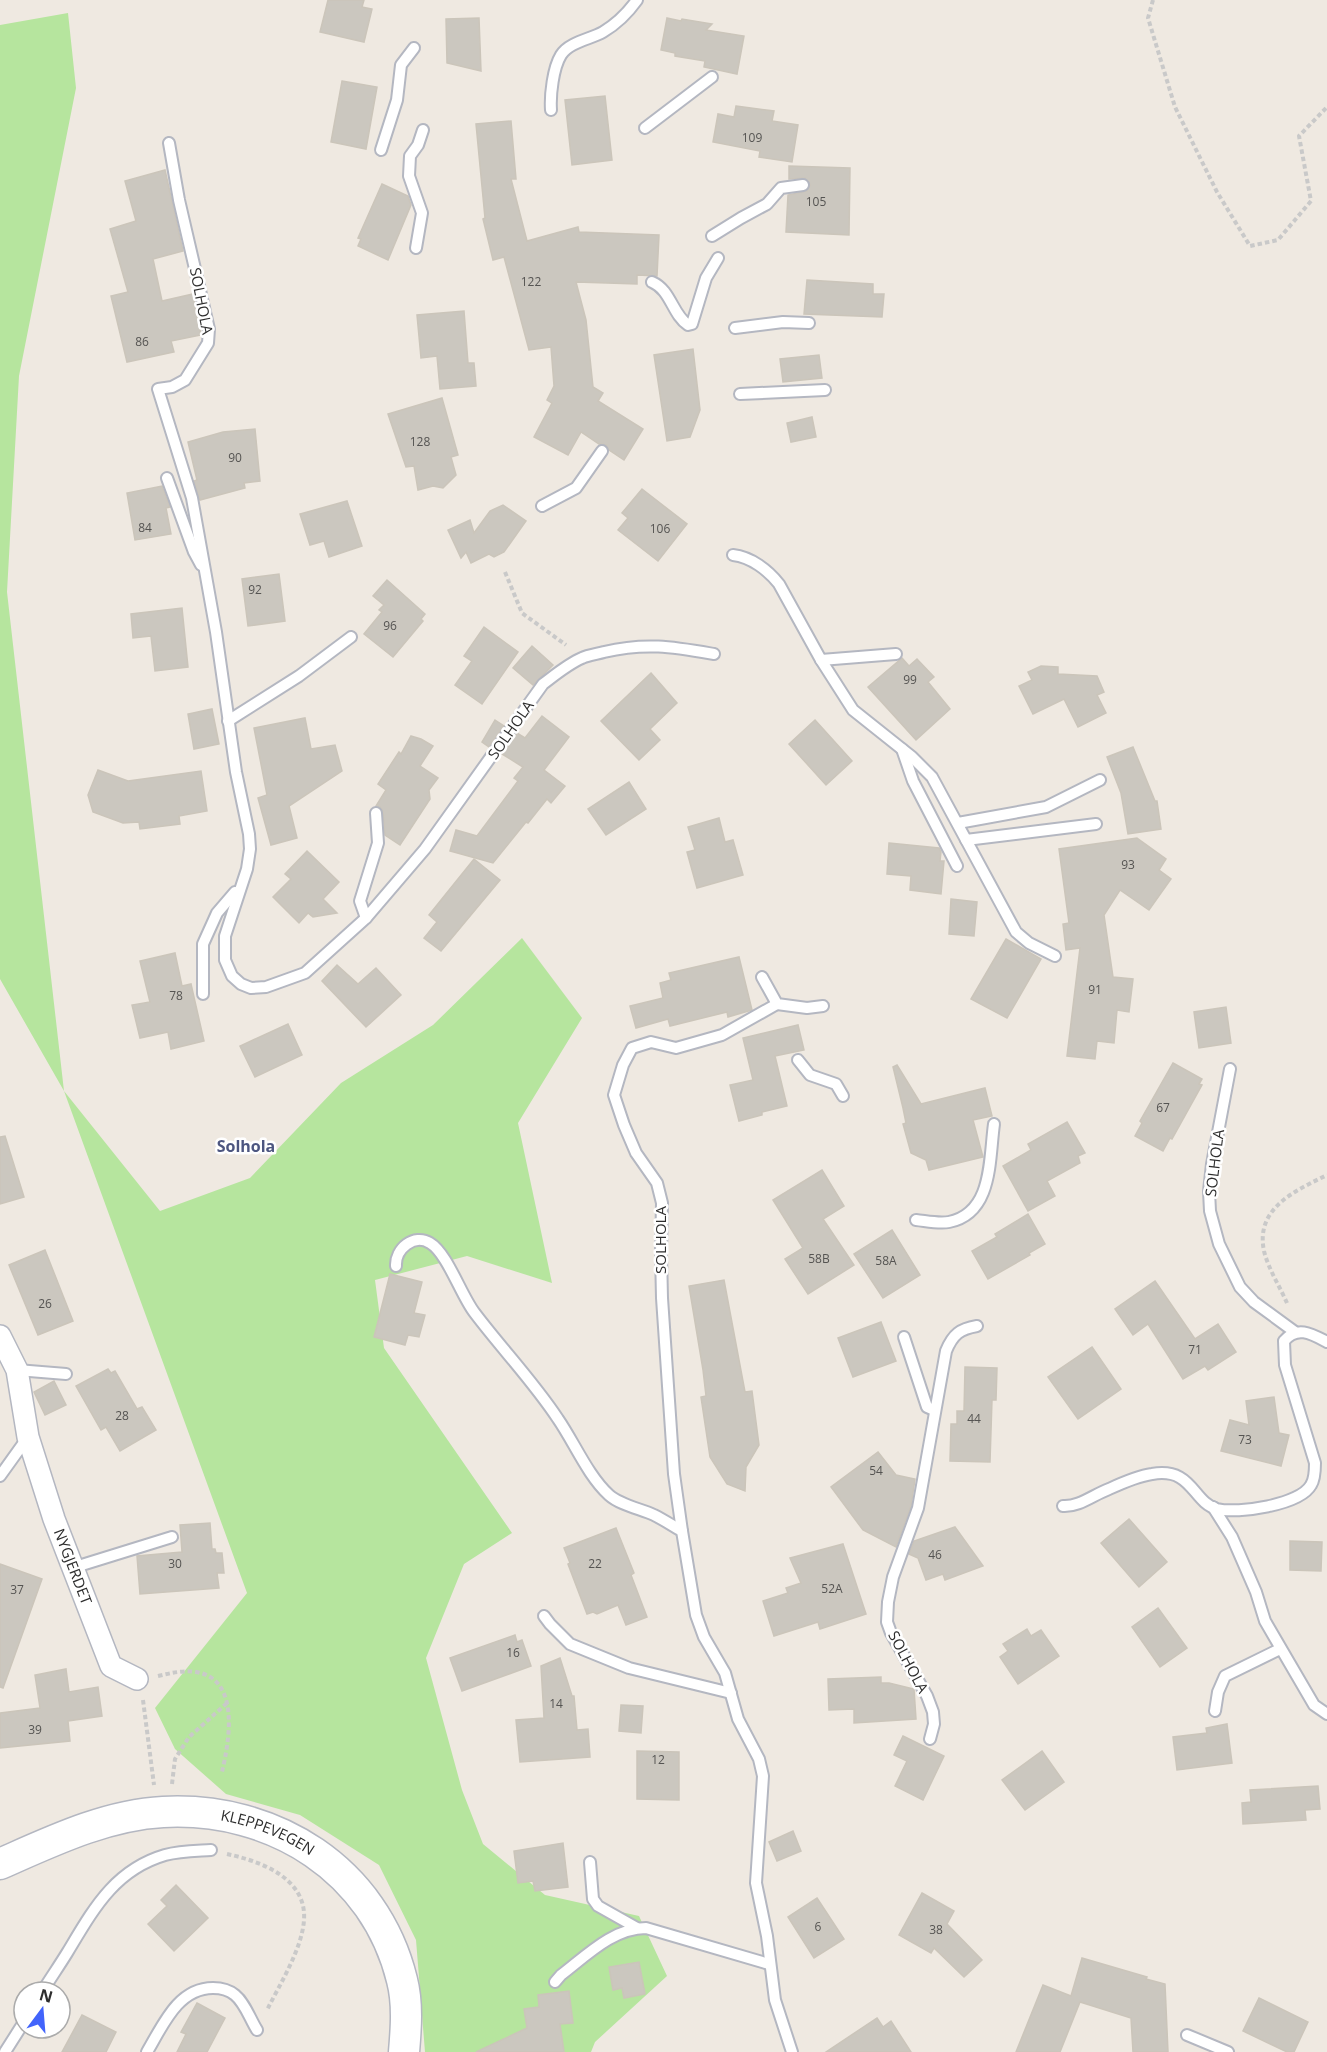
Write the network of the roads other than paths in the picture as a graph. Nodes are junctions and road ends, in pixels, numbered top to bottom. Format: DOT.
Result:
graph roads {
  1 [pos="637,0"];
  2 [pos="414,48"];
  3 [pos="712,76"];
  4 [pos="550,110"];
  5 [pos="645,128"];
  6 [pos="423,130"];
  7 [pos="169,142"];
  8 [pos="381,150"];
  9 [pos="803,184"];
  10 [pos="712,236"];
  11 [pos="416,248"];
  12 [pos="718,258"];
  13 [pos="652,282"];
  14 [pos="809,323"];
  15 [pos="735,328"];
  16 [pos="825,390"];
  17 [pos="740,394"];
  18 [pos="602,452"];
  19 [pos="167,478"];
  20 [pos="542,506"];
  21 [pos="733,555"];
  22 [pos="205,573"];
  23 [pos="351,637"];
  24 [pos="714,654"];
  25 [pos="896,654"];
  26 [pos="821,660"];
  27 [pos="228,721"];
  28 [pos="902,749"];
  29 [pos="1100,780"];
  30 [pos="376,813"];
  31 [pos="957,823"];
  32 [pos="1096,824"];
  33 [pos="966,840"];
  34 [pos="957,866"];
  35 [pos="242,882"];
  36 [pos="366,918"];
  37 [pos="1055,956"];
  38 [pos="762,977"];
  39 [pos="203,994"];
  40 [pos="777,1004"];
  41 [pos="822,1006"];
  42 [pos="798,1060"];
  43 [pos="1230,1069"];
  44 [pos="843,1096"];
  45 [pos="994,1124"];
  46 [pos="916,1220"];
  47 [pos="396,1266"];
  48 [pos="977,1326"];
  49 [pos="1295,1332"];
  50 [pos="0,1336"];
  51 [pos="904,1337"];
  52 [pos="1327,1342"];
  53 [pos="17,1370"];
  54 [pos="66,1374"];
  55 [pos="934,1410"];
  56 [pos="28,1437"];
  57 [pos="0,1476"];
  58 [pos="1062,1506"];
  59 [pos="1213,1507"];
  60 [pos="682,1531"];
  61 [pos="172,1537"];
  62 [pos="72,1568"];
  63 [pos="544,1616"];
  64 [pos="1280,1649"];
  65 [pos="137,1679"];
  66 [pos="731,1693"];
  67 [pos="1215,1711"];
  68 [pos="1327,1714"];
  69 [pos="930,1739"];
  70 [pos="211,1850"];
  71 [pos="590,1862"];
  72 [pos="0,1864"];
  73 [pos="637,1928"];
  74 [pos="769,1964"];
  75 [pos="49,1980"];
  76 [pos="555,1982"];
  77 [pos="257,2030"];
  78 [pos="1186,2035"];
  79 [pos="147,2052"];
  80 [pos="404,2052"];
  81 [pos="792,2052"];
  82 [pos="1228,2052"];
  1 -- 4 [label="lane"];
  2 -- 8 [label="lane"];
  3 -- 5 [label="lane"];
  6 -- 11 [label="lane"];
  7 -- 22 [label="lane, SOLHOLA"];
  9 -- 10 [label="lane"];
  12 -- 13 [label="lane"];
  14 -- 15 [label="lane"];
  16 -- 17 [label="lane"];
  18 -- 20 [label="lane"];
  19 -- 22 [label="lane, SOLHOLA"];
  21 -- 26 [label="lane"];
  22 -- 27 [label="lane, SOLHOLA"];
  23 -- 27 [label="lane"];
  24 -- 36 [label="lane, SOLHOLA"];
  25 -- 26 [label="lane"];
  26 -- 28 [label="lane"];
  27 -- 35 [label="lane, SOLHOLA"];
  28 -- 31 [label="lane"];
  28 -- 34 [label="lane"];
  29 -- 31 [label="lane"];
  30 -- 36 [label="lane"];
  31 -- 33 [label="lane"];
  32 -- 33 [label="lane"];
  33 -- 37 [label="lane"];
  35 -- 36 [label="lane, SOLHOLA"];
  35 -- 39 [label="lane, SOLHOLA"];
  38 -- 40 [label="lane"];
  40 -- 41 [label="lane"];
  40 -- 60 [label="lane, SOLHOLA"];
  42 -- 44 [label="lane"];
  43 -- 49 [label="lane, SOLHOLA"];
  45 -- 46 [label="lane"];
  47 -- 60 [label="lane"];
  48 -- 55 [label="lane, SOLHOLA"];
  49 -- 52 [label="lane, SOLHOLA"];
  49 -- 59 [label="lane"];
  50 -- 53 [label="street, NYGJERDET"];
  51 -- 55 [label="lane"];
  53 -- 54 [label="lane"];
  53 -- 56 [label="street, NYGJERDET"];
  55 -- 69 [label="lane, SOLHOLA"];
  56 -- 57 [label="lane"];
  56 -- 62 [label="street, NYGJERDET"];
  58 -- 59 [label="lane"];
  59 -- 64 [label="lane"];
  60 -- 66 [label="lane, SOLHOLA"];
  61 -- 62 [label="lane"];
  62 -- 65 [label="street, NYGJERDET"];
  63 -- 66 [label="lane"];
  64 -- 67 [label="lane"];
  64 -- 68 [label="lane"];
  66 -- 74 [label="lane, SOLHOLA"];
  70 -- 75 [label="lane"];
  71 -- 73 [label="lane"];
  72 -- 80 [label="main road, KLEPPEVEGEN"];
  73 -- 74 [label="lane"];
  73 -- 76 [label="lane"];
  74 -- 81 [label="lane, SOLHOLA"];
  77 -- 79 [label="lane"];
  78 -- 82 [label="lane"];
}
